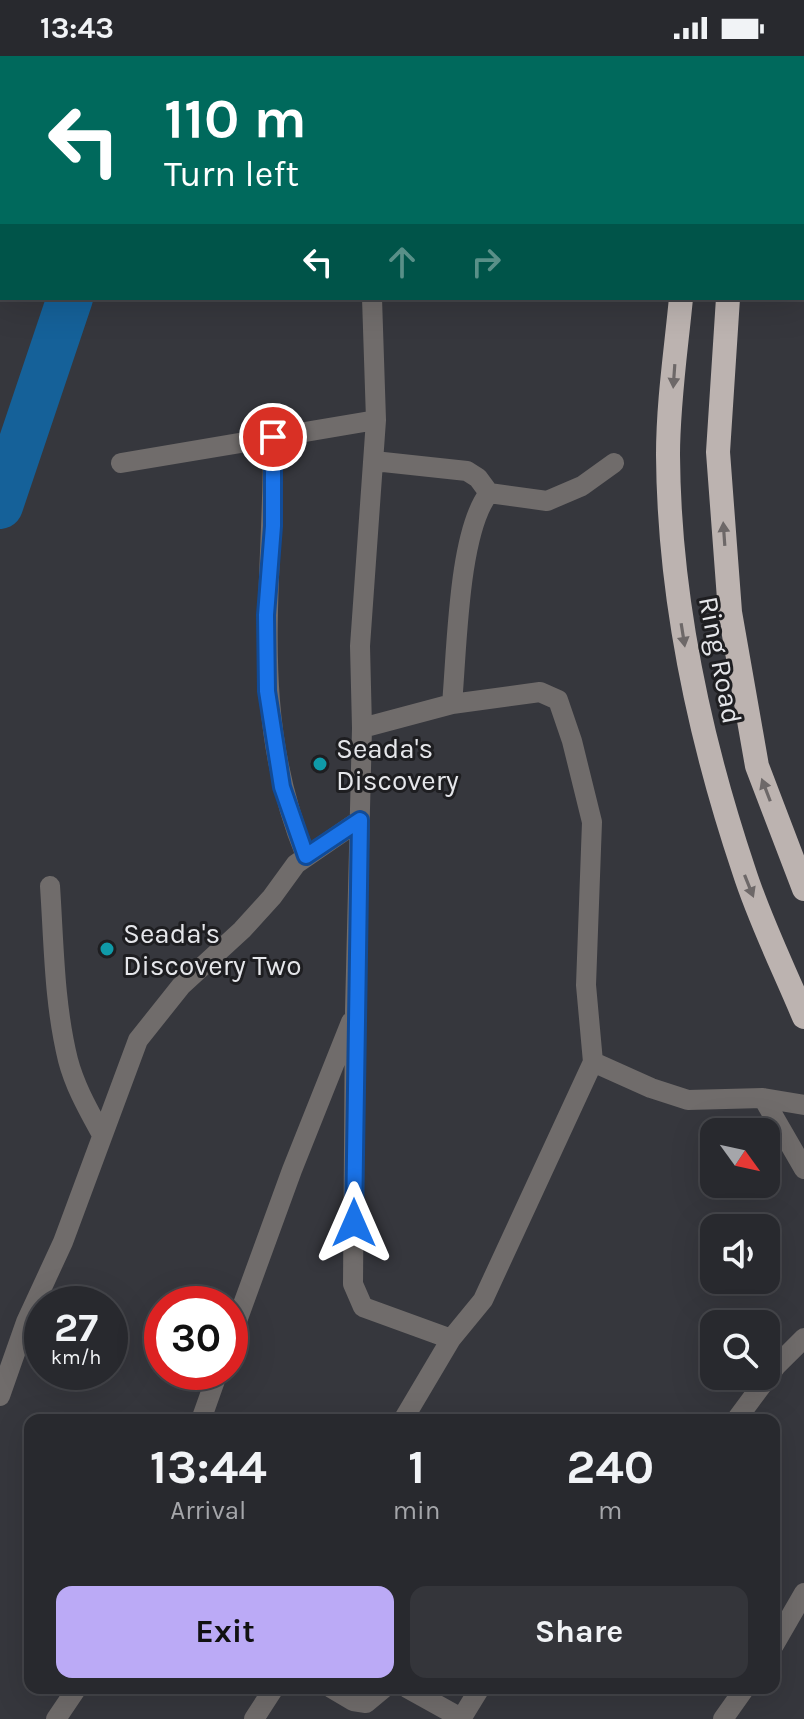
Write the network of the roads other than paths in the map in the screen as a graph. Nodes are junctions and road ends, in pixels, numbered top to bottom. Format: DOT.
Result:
graph roads {
  1 [pos="372,300"];
  2 [pos="681,300"];
  3 [pos="728,300"];
  4 [pos="376,420"];
  5 [pos="273,437"];
  6 [pos="374,461"];
  7 [pos="121,463"];
  8 [pos="614,463"];
  9 [pos="489,493"];
  10 [pos="452,704"];
  11 [pos="362,728"];
  12 [pos="360,820"];
  13 [pos="306,856"];
  14 [pos="50,886"];
  15 [pos="804,889"];
  16 [pos="355,1011"];
  17 [pos="804,1017"];
  18 [pos="593,1062"];
  19 [pos="763,1098"];
  20 [pos="804,1105"];
  21 [pos="102,1135"];
  22 [pos="804,1169"];
  23 [pos="248,1291"];
  24 [pos="804,1338"];
  25 [pos="451,1339"];
  26 [pos="212,1390"];
  27 [pos="0,1396"];
  28 [pos="203,1414"];
  29 [pos="407,1414"];
  30 [pos="740,1414"];
  31 [pos="804,1593"];
  32 [pos="780,1635"];
  33 [pos="73,1694"];
  34 [pos="270,1694"];
  35 [pos="341,1694"];
  36 [pos="377,1694"];
  37 [pos="417,1694"];
  38 [pos="476,1694"];
  39 [pos="741,1694"];
  40 [pos="56,1719"];
  41 [pos="254,1719"];
  42 [pos="461,1719"];
  43 [pos="723,1719"];
  1 -- 4 [label="street"];
  2 -- 17 [label="highway, Ring Road, one-way"];
  15 -- 3 [label="highway, Ring Road, one-way"];
  4 -- 5 [label="street"];
  4 -- 6 [label="street"];
  5 -- 7 [label="street"];
  5 -- 13 [label="street"];
  6 -- 9 [label="street"];
  6 -- 11 [label="street"];
  8 -- 9 [label="street"];
  9 -- 10 [label="street"];
  10 -- 11 [label="street"];
  10 -- 18 [label="street"];
  11 -- 12 [label="street"];
  12 -- 13 [label="street"];
  12 -- 16 [label="street"];
  13 -- 21 [label="street"];
  14 -- 21 [label="street"];
  16 -- 23 [label="street"];
  16 -- 25 [label="street"];
  18 -- 19 [label="street"];
  18 -- 25 [label="street"];
  19 -- 20 [label="street"];
  19 -- 22 [label="street"];
  21 -- 27 [label="street"];
  24 -- 30 [label="street"];
  25 -- 29 [label="street"];
  26 -- 28 [label="street"];
  31 -- 32 [label="street"];
  33 -- 40 [label="street"];
  34 -- 41 [label="street"];
  35 -- 36 [label="street"];
  37 -- 42 [label="street"];
  38 -- 42 [label="street"];
  39 -- 43 [label="street"];
}
